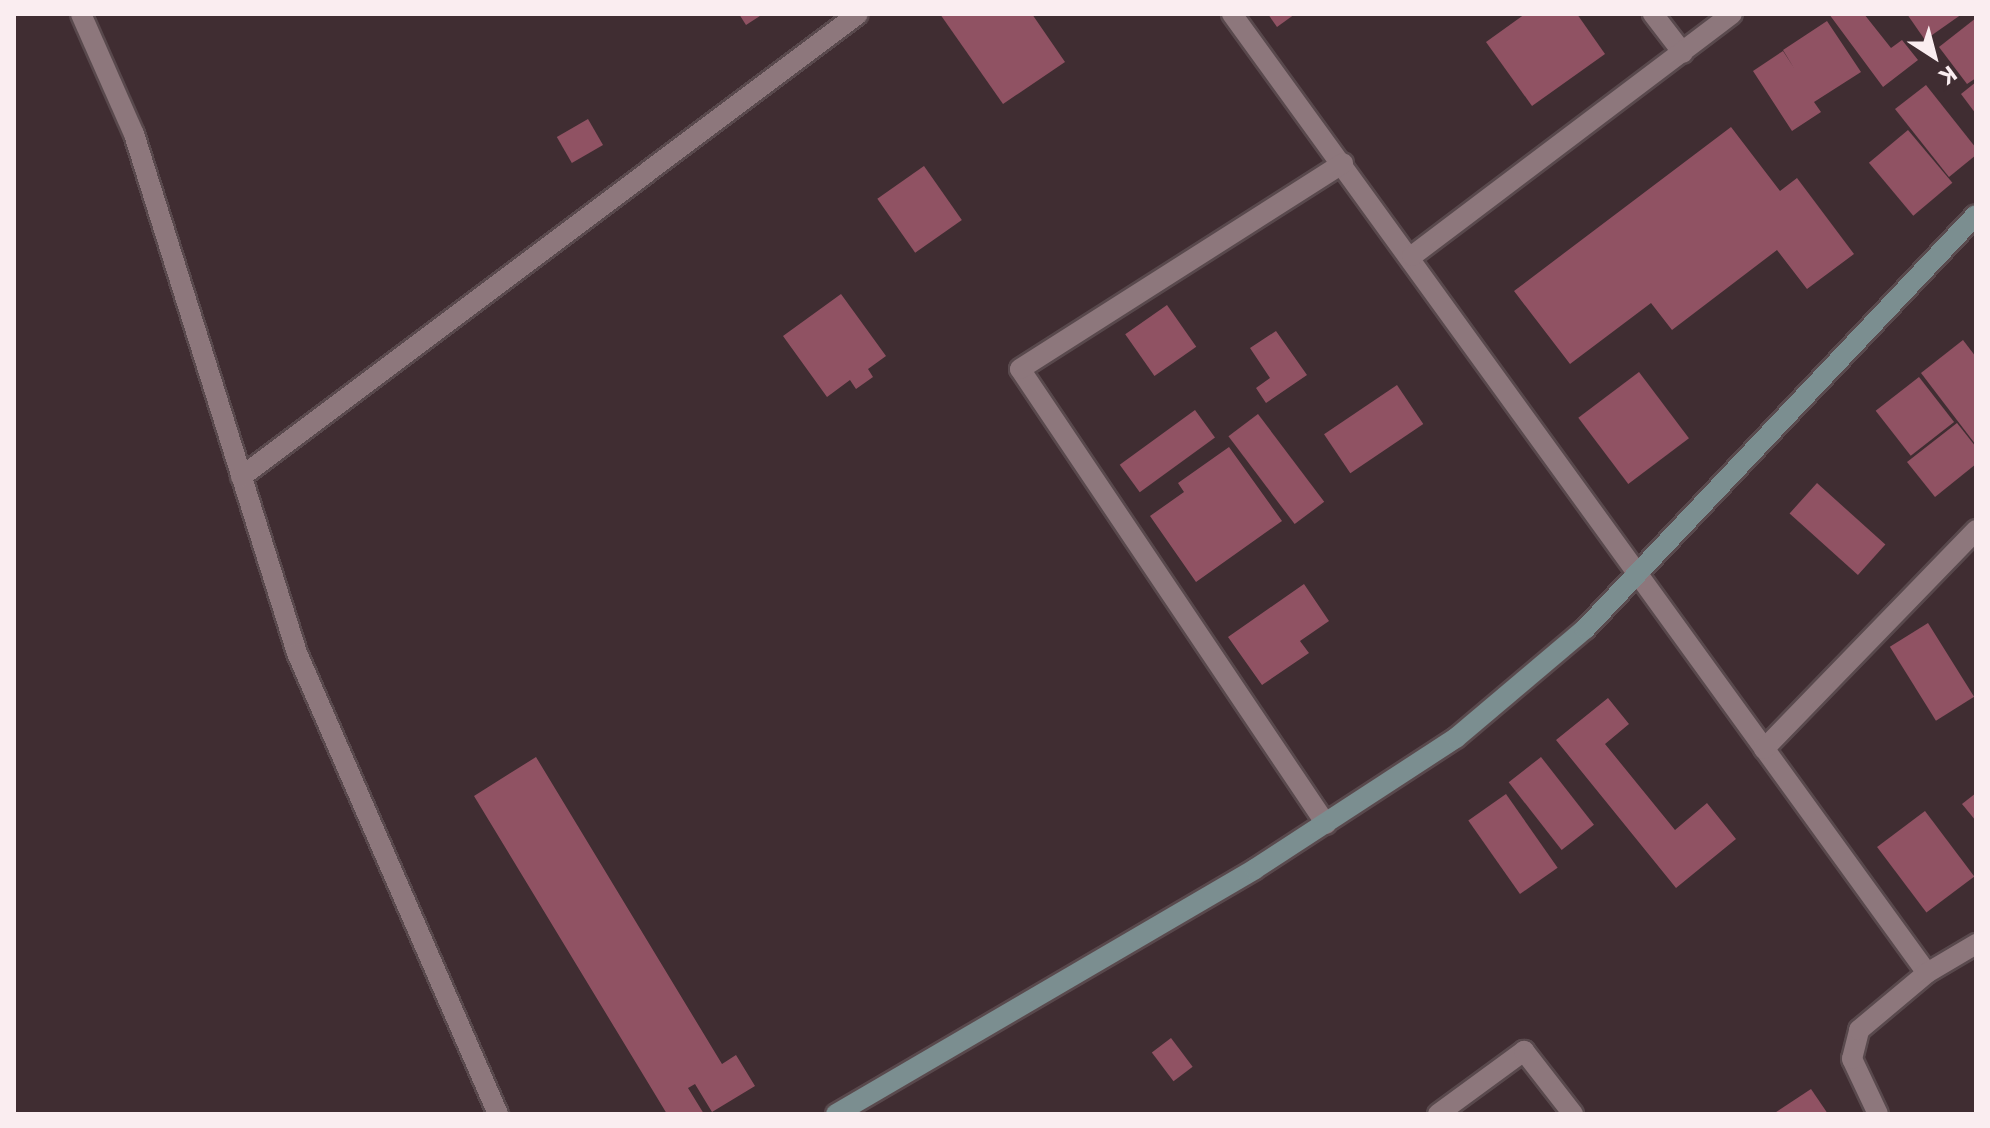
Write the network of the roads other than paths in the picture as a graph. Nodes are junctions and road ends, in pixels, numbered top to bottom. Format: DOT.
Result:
graph roads {
  1 [pos="81,14"];
  2 [pos="858,14"];
  3 [pos="1232,14"];
  4 [pos="1653,14"];
  5 [pos="1732,14"];
  6 [pos="1683,53"];
  7 [pos="1343,163"];
  8 [pos="1976,215"];
  9 [pos="1412,256"];
  10 [pos="241,477"];
  11 [pos="1976,530"];
  12 [pos="1640,572"];
  13 [pos="1764,749"];
  14 [pos="1326,824"];
  15 [pos="1976,944"];
  16 [pos="1927,973"];
  17 [pos="498,1114"];
  18 [pos="836,1114"];
  19 [pos="1438,1114"];
  20 [pos="1573,1114"];
  21 [pos="1878,1114"];
  1 -- 10 [label="street"];
  2 -- 10 [label="street"];
  3 -- 7 [label="street"];
  4 -- 6 [label="street"];
  5 -- 6 [label="street"];
  6 -- 9 [label="street"];
  7 -- 9 [label="street"];
  7 -- 14 [label="street"];
  8 -- 12 [label="main road"];
  9 -- 12 [label="street"];
  10 -- 17 [label="street"];
  11 -- 13 [label="street"];
  12 -- 13 [label="street"];
  12 -- 14 [label="main road"];
  13 -- 16 [label="street"];
  14 -- 18 [label="main road"];
  15 -- 16 [label="street"];
  16 -- 21 [label="street"];
  19 -- 20 [label="street"];
}
